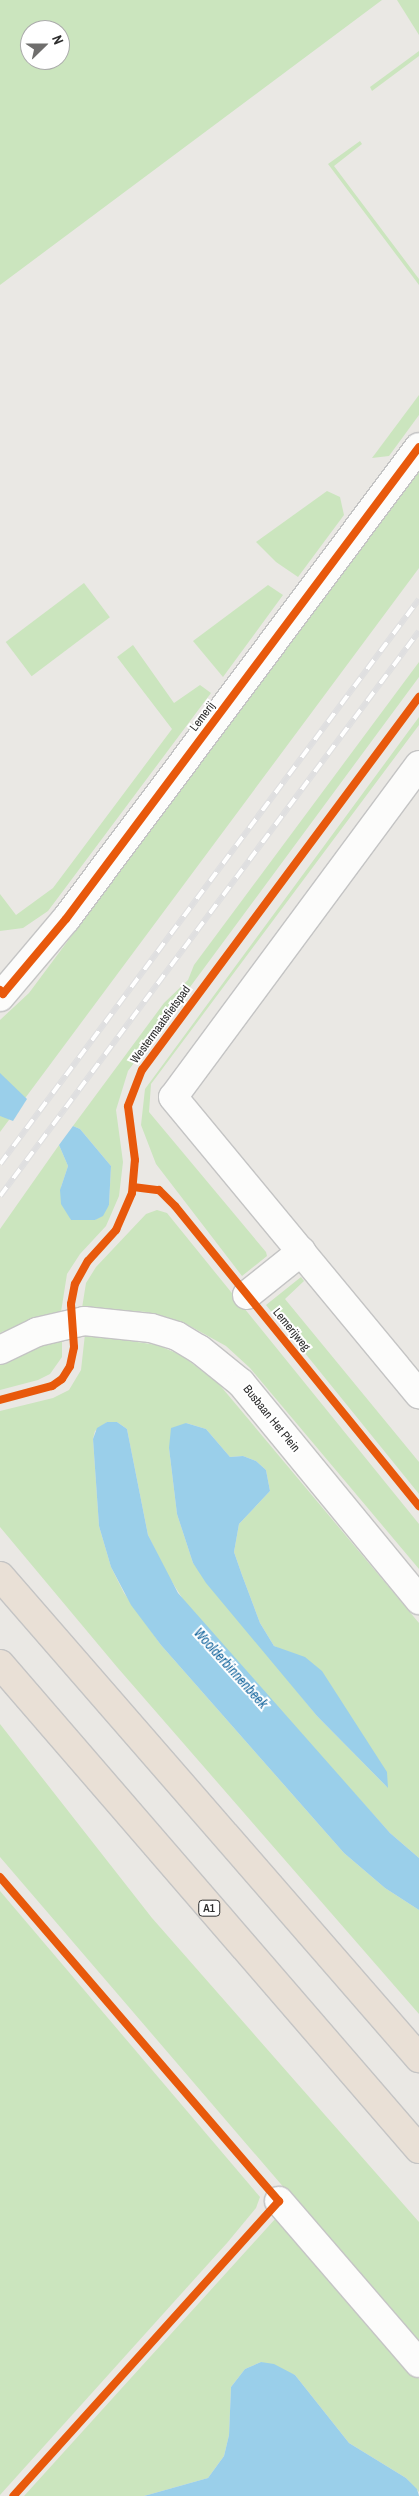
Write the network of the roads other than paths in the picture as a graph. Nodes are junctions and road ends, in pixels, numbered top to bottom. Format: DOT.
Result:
graph roads {
  1 [pos="419,447"];
  2 [pos="419,765"];
  3 [pos="1,994"];
  4 [pos="302,1251"];
  5 [pos="248,1295"];
  6 [pos="0,1350"];
  7 [pos="419,1394"];
  8 [pos="0,1576"];
  9 [pos="419,1600"];
  10 [pos="0,1664"];
  11 [pos="419,2058"];
  12 [pos="419,2149"];
  13 [pos="279,2201"];
  14 [pos="419,2363"];
  1 -- 3 [label="street, Lemerij"];
  2 -- 4 [label="street"];
  4 -- 5 [label="street"];
  4 -- 7 [label="street"];
  6 -- 9 [label="street, Busbaan Het Plein"];
  8 -- 11 [label="highway"];
  10 -- 12 [label="highway, A1"];
  13 -- 14 [label="street"];
}
